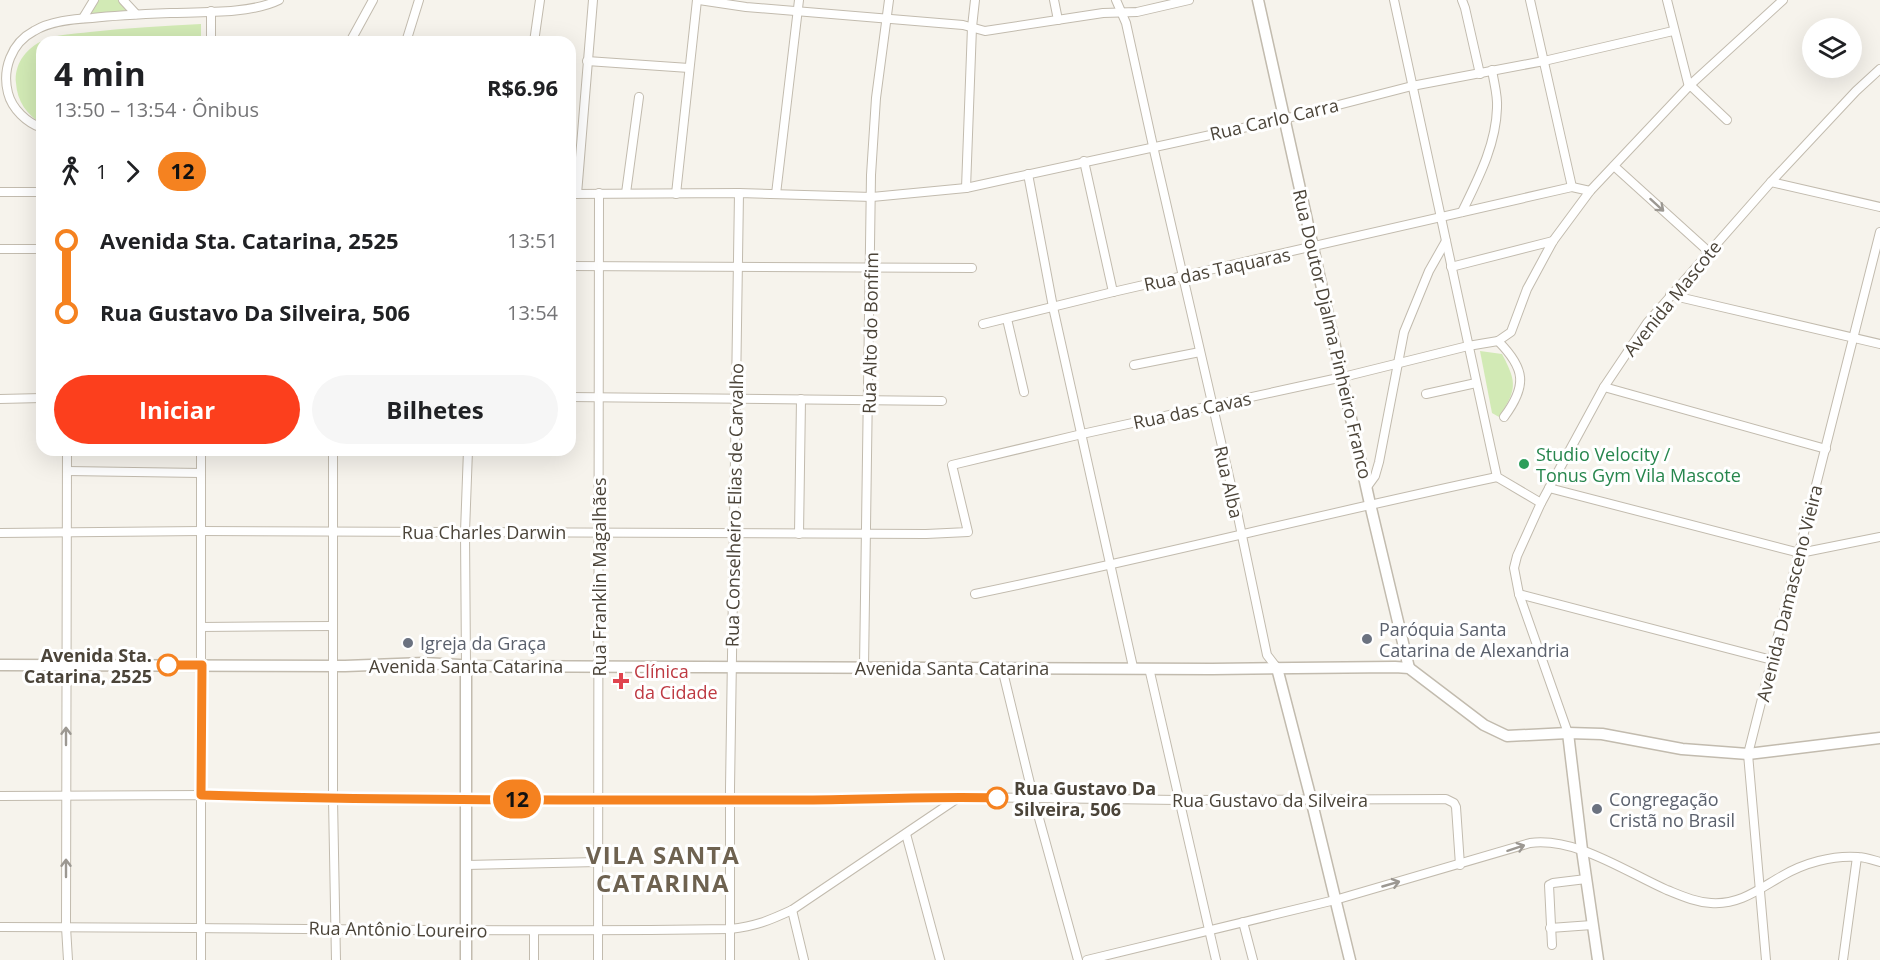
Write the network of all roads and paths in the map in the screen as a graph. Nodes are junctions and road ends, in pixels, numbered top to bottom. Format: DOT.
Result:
graph roads {
  1 [pos="94,0"];
  2 [pos="123,0"];
  3 [pos="279,0"];
  4 [pos="373,0"];
  5 [pos="420,0"];
  6 [pos="540,0"];
  7 [pos="593,0"];
  8 [pos="701,0"];
  9 [pos="799,0"];
  10 [pos="889,0"];
  11 [pos="975,0"];
  12 [pos="1054,0"];
  13 [pos="1116,0"];
  14 [pos="1185,0"];
  15 [pos="1258,0"];
  16 [pos="1394,0"];
  17 [pos="1462,0"];
  18 [pos="1530,0"];
  19 [pos="1666,0"];
  20 [pos="1783,0"];
  21 [pos="798,10"];
  22 [pos="211,11"];
  23 [pos="1121,13"];
  24 [pos="136,14"];
  25 [pos="83,18"];
  26 [pos="886,20"];
  27 [pos="1059,20"];
  28 [pos="972,27"];
  29 [pos="1673,31"];
  30 [pos="211,36"];
  31 [pos="353,36"];
  32 [pos="408,36"];
  33 [pos="535,36"];
  34 [pos="587,61"];
  35 [pos="1544,61"];
  36 [pos="689,68"];
  37 [pos="1880,69"];
  38 [pos="1492,70"];
  39 [pos="1480,74"];
  40 [pos="2,78"];
  41 [pos="1412,86"];
  42 [pos="1689,86"];
  43 [pos="639,97"];
  44 [pos="1284,119"];
  45 [pos="1728,120"];
  46 [pos="36,126"];
  47 [pos="1152,146"];
  48 [pos="1084,161"];
  49 [pos="1614,166"];
  50 [pos="576,174"];
  51 [pos="1028,174"];
  52 [pos="1771,182"];
  53 [pos="1572,187"];
  54 [pos="966,188"];
  55 [pos="2,190"];
  56 [pos="1590,191"];
  57 [pos="36,192"];
  58 [pos="626,193"];
  59 [pos="576,194"];
  60 [pos="599,194"];
  61 [pos="676,194"];
  62 [pos="739,194"];
  63 [pos="776,194"];
  64 [pos="872,197"];
  65 [pos="1880,207"];
  66 [pos="1462,212"];
  67 [pos="1441,218"];
  68 [pos="1880,232"];
  69 [pos="1446,241"];
  70 [pos="1553,241"];
  71 [pos="1314,248"];
  72 [pos="0,249"];
  73 [pos="36,249"];
  74 [pos="1709,252"];
  75 [pos="576,266"];
  76 [pos="600,266"];
  77 [pos="1451,267"];
  78 [pos="739,268"];
  79 [pos="871,268"];
  80 [pos="972,268"];
  81 [pos="1184,277"];
  82 [pos="1113,292"];
  83 [pos="1670,295"];
  84 [pos="1053,307"];
  85 [pos="1007,319"];
  86 [pos="983,324"];
  87 [pos="1853,338"];
  88 [pos="1498,341"];
  89 [pos="1880,344"];
  90 [pos="1468,346"];
  91 [pos="1200,352"];
  92 [pos="1398,363"];
  93 [pos="1134,365"];
  94 [pos="1343,377"];
  95 [pos="1476,383"];
  96 [pos="1604,387"];
  97 [pos="1024,392"];
  98 [pos="1425,394"];
  99 [pos="600,396"];
  100 [pos="576,397"];
  101 [pos="735,397"];
  102 [pos="36,398"];
  103 [pos="0,399"];
  104 [pos="801,399"];
  105 [pos="869,400"];
  106 [pos="942,401"];
  107 [pos="1212,406"];
  108 [pos="1504,417"];
  109 [pos="1082,434"];
  110 [pos="1826,449"];
  111 [pos="67,456"];
  112 [pos="201,456"];
  113 [pos="333,456"];
  114 [pos="468,456"];
  115 [pos="67,471"];
  116 [pos="201,473"];
  117 [pos="1497,477"];
  118 [pos="1368,488"];
  119 [pos="1549,488"];
  120 [pos="1541,503"];
  121 [pos="1370,504"];
  122 [pos="201,531"];
  123 [pos="0,532"];
  124 [pos="334,532"];
  125 [pos="465,532"];
  126 [pos="599,532"];
  127 [pos="968,532"];
  128 [pos="66,533"];
  129 [pos="735,534"];
  130 [pos="799,534"];
  131 [pos="867,534"];
  132 [pos="1240,534"];
  133 [pos="1880,537"];
  134 [pos="1800,553"];
  135 [pos="1111,566"];
  136 [pos="975,594"];
  137 [pos="1519,594"];
  138 [pos="333,626"];
  139 [pos="201,627"];
  140 [pos="1772,660"];
  141 [pos="0,665"];
  142 [pos="66,665"];
  143 [pos="202,665"];
  144 [pos="333,665"];
  145 [pos="466,665"];
  146 [pos="599,666"];
  147 [pos="732,667"];
  148 [pos="1133,667"];
  149 [pos="864,668"];
  150 [pos="1002,668"];
  151 [pos="1149,668"];
  152 [pos="1277,668"];
  153 [pos="1409,668"];
  154 [pos="1568,733"];
  155 [pos="1880,738"];
  156 [pos="1748,754"];
  157 [pos="66,794"];
  158 [pos="201,795"];
  159 [pos="0,796"];
  160 [pos="959,797"];
  161 [pos="333,799"];
  162 [pos="466,799"];
  163 [pos="1311,799"];
  164 [pos="599,800"];
  165 [pos="730,800"];
  166 [pos="1034,800"];
  167 [pos="1178,800"];
  168 [pos="906,834"];
  169 [pos="1581,850"];
  170 [pos="1857,857"];
  171 [pos="598,862"];
  172 [pos="1880,862"];
  173 [pos="466,865"];
  174 [pos="1460,865"];
  175 [pos="1586,879"];
  176 [pos="1760,890"];
  177 [pos="1335,900"];
  178 [pos="792,910"];
  179 [pos="1243,922"];
  180 [pos="1592,925"];
  181 [pos="0,927"];
  182 [pos="66,927"];
  183 [pos="335,928"];
  184 [pos="1550,928"];
  185 [pos="201,929"];
  186 [pos="730,929"];
  187 [pos="466,930"];
  188 [pos="1209,930"];
  189 [pos="598,931"];
  190 [pos="534,932"];
  191 [pos="1552,945"];
  192 [pos="68,960"];
  193 [pos="201,960"];
  194 [pos="336,960"];
  195 [pos="466,960"];
  196 [pos="534,960"];
  197 [pos="598,960"];
  198 [pos="730,960"];
  199 [pos="804,960"];
  200 [pos="940,960"];
  201 [pos="1078,960"];
  202 [pos="1088,960"];
  203 [pos="1216,960"];
  204 [pos="1253,960"];
  205 [pos="1350,960"];
  206 [pos="1598,960"];
  207 [pos="1766,960"];
  208 [pos="1844,960"];
  1 -- 25 [label="street"];
  2 -- 24 [label="street"];
  3 -- 22 [label="street"];
  4 -- 31 [label="street"];
  5 -- 32 [label="street"];
  6 -- 33 [label="street"];
  7 -- 34 [label="street"];
  8 -- 21 [label="street"];
  8 -- 36 [label="street"];
  9 -- 21 [label="street"];
  10 -- 26 [label="street, Rua Alto do Bonfim"];
  11 -- 28 [label="street"];
  12 -- 27 [label="street"];
  13 -- 23 [label="street, Rua Alba"];
  14 -- 23 [label="street"];
  15 -- 44 [label="street, Rua Doutor Djalma Pinheiro Franco"];
  16 -- 41 [label="street"];
  17 -- 39 [label="street"];
  18 -- 35 [label="street"];
  19 -- 29 [label="street"];
  20 -- 42 [label="street"];
  21 -- 26 [label="street"];
  21 -- 63 [label="street"];
  22 -- 24 [label="street"];
  22 -- 30 [label="street"];
  23 -- 27 [label="street"];
  23 -- 47 [label="street, Rua Alba"];
  24 -- 25 [label="street"];
  25 -- 40 [label="street"];
  26 -- 28 [label="street"];
  26 -- 64 [label="street, Rua Alto do Bonfim"];
  27 -- 28 [label="street"];
  28 -- 54 [label="street"];
  29 -- 35 [label="street, Rua Carlo Carra"];
  29 -- 42 [label="street"];
  34 -- 36 [label="street"];
  34 -- 50 [label="street"];
  35 -- 38 [label="street, Rua Carlo Carra"];
  35 -- 53 [label="street"];
  36 -- 61 [label="street"];
  37 -- 52 [label="street, Avenida Mascote"];
  38 -- 39 [label="street, Rua Carlo Carra"];
  38 -- 66 [label="street"];
  39 -- 41 [label="street, Rua Carlo Carra"];
  40 -- 46 [label="street"];
  41 -- 44 [label="street, Rua Carlo Carra"];
  41 -- 67 [label="street"];
  42 -- 45 [label="street"];
  42 -- 49 [label="street"];
  43 -- 58 [label="street"];
  44 -- 47 [label="street, Rua Carlo Carra"];
  44 -- 71 [label="street, Rua Doutor Djalma Pinheiro Franco"];
  47 -- 48 [label="street, Rua Carlo Carra"];
  47 -- 81 [label="street, Rua Alba"];
  48 -- 51 [label="street, Rua Carlo Carra"];
  48 -- 82 [label="street"];
  49 -- 56 [label="street"];
  49 -- 74 [label="street, one-way"];
  51 -- 54 [label="street, Rua Carlo Carra"];
  51 -- 84 [label="street"];
  52 -- 65 [label="street"];
  52 -- 74 [label="street, Avenida Mascote"];
  53 -- 56 [label="street, Rua das Taquaras"];
  53 -- 66 [label="street, Rua das Taquaras"];
  54 -- 64 [label="street, Rua Carlo Carra"];
  55 -- 57 [label="street"];
  56 -- 70 [label="street"];
  58 -- 60 [label="street, Rua Carlo Carra"];
  58 -- 61 [label="street, Rua Carlo Carra"];
  59 -- 60 [label="street, Rua Carlo Carra"];
  60 -- 76 [label="street, Rua Franklin Magalhães"];
  61 -- 62 [label="street, Rua Carlo Carra"];
  62 -- 63 [label="street, Rua Carlo Carra"];
  62 -- 78 [label="street, Rua Conselheiro Elias de Carvalho"];
  63 -- 64 [label="street, Rua Carlo Carra"];
  64 -- 79 [label="street, Rua Alto do Bonfim"];
  66 -- 67 [label="street, Rua das Taquaras"];
  67 -- 69 [label="street"];
  67 -- 71 [label="street, Rua das Taquaras"];
  68 -- 87 [label="street, Avenida Damasceno Vieira"];
  69 -- 77 [label="street"];
  69 -- 92 [label="street"];
  70 -- 77 [label="street"];
  70 -- 88 [label="street"];
  71 -- 81 [label="street, Rua das Taquaras"];
  71 -- 94 [label="street, Rua Doutor Djalma Pinheiro Franco"];
  72 -- 73 [label="street"];
  74 -- 83 [label="street, Avenida Mascote"];
  75 -- 76 [label="street"];
  76 -- 78 [label="street"];
  76 -- 99 [label="street, Rua Franklin Magalhães"];
  77 -- 90 [label="street"];
  78 -- 79 [label="street"];
  78 -- 101 [label="street, Rua Conselheiro Elias de Carvalho"];
  79 -- 80 [label="street"];
  79 -- 105 [label="street, Rua Alto do Bonfim"];
  81 -- 82 [label="street, Rua das Taquaras"];
  81 -- 91 [label="street, Rua Alba"];
  82 -- 84 [label="street, Rua das Taquaras"];
  83 -- 87 [label="street"];
  83 -- 96 [label="street, Avenida Mascote"];
  84 -- 85 [label="street, Rua das Taquaras"];
  84 -- 109 [label="street"];
  85 -- 86 [label="street, Rua das Taquaras"];
  85 -- 97 [label="street"];
  87 -- 89 [label="street"];
  87 -- 110 [label="street, Avenida Damasceno Vieira"];
  88 -- 90 [label="street, Rua das Cavas"];
  88 -- 108 [label="street"];
  90 -- 92 [label="street, Rua das Cavas"];
  90 -- 95 [label="street"];
  91 -- 93 [label="street"];
  91 -- 107 [label="street, Rua Alba"];
  92 -- 94 [label="street, Rua das Cavas"];
  92 -- 118 [label="street"];
  94 -- 107 [label="street, Rua das Cavas"];
  94 -- 118 [label="street, Rua Doutor Djalma Pinheiro Franco"];
  95 -- 98 [label="street"];
  95 -- 117 [label="street"];
  96 -- 110 [label="street"];
  96 -- 119 [label="street, Avenida Mascote"];
  99 -- 100 [label="street"];
  99 -- 101 [label="street"];
  99 -- 126 [label="street, Rua Franklin Magalhães"];
  101 -- 104 [label="street"];
  101 -- 129 [label="street, Rua Conselheiro Elias de Carvalho"];
  102 -- 103 [label="street"];
  104 -- 105 [label="street"];
  104 -- 130 [label="street"];
  105 -- 106 [label="street"];
  105 -- 131 [label="street, Rua Alto do Bonfim"];
  107 -- 109 [label="street, Rua das Cavas"];
  107 -- 132 [label="street, Rua Alba"];
  109 -- 127 [label="street, Rua das Cavas"];
  109 -- 135 [label="street"];
  110 -- 134 [label="street, Avenida Damasceno Vieira"];
  111 -- 115 [label="street"];
  112 -- 116 [label="street"];
  113 -- 124 [label="street"];
  114 -- 125 [label="street"];
  115 -- 116 [label="street"];
  115 -- 128 [label="street"];
  116 -- 122 [label="street"];
  117 -- 120 [label="street"];
  117 -- 121 [label="street"];
  118 -- 121 [label="street, Rua Doutor Djalma Pinheiro Franco"];
  119 -- 120 [label="street, Avenida Mascote"];
  119 -- 134 [label="street"];
  120 -- 137 [label="street, Avenida Mascote"];
  121 -- 132 [label="street"];
  121 -- 153 [label="street, Rua Doutor Djalma Pinheiro Franco"];
  122 -- 124 [label="street, Rua Charles Darwin"];
  122 -- 128 [label="street, Rua Charles Darwin"];
  122 -- 139 [label="street"];
  123 -- 128 [label="street, Rua Charles Darwin"];
  124 -- 125 [label="street, Rua Charles Darwin"];
  124 -- 138 [label="street"];
  125 -- 126 [label="street, Rua Charles Darwin"];
  125 -- 145 [label="street"];
  126 -- 129 [label="street, Rua Charles Darwin"];
  126 -- 146 [label="street, Rua Franklin Magalhães"];
  127 -- 131 [label="street, Rua Charles Darwin"];
  128 -- 142 [label="street"];
  129 -- 130 [label="street, Rua Charles Darwin"];
  129 -- 147 [label="street, Rua Conselheiro Elias de Carvalho"];
  130 -- 131 [label="street, Rua Charles Darwin"];
  131 -- 149 [label="street, Rua Alto do Bonfim"];
  132 -- 135 [label="street"];
  132 -- 152 [label="street, Rua Alba"];
  133 -- 134 [label="street"];
  134 -- 140 [label="street, Avenida Damasceno Vieira"];
  135 -- 136 [label="street"];
  135 -- 148 [label="street"];
  137 -- 140 [label="street"];
  137 -- 154 [label="street, Avenida Mascote"];
  138 -- 139 [label="street"];
  138 -- 144 [label="street"];
  139 -- 143 [label="street"];
  140 -- 156 [label="street, Avenida Damasceno Vieira"];
  141 -- 142 [label="street, Avenida Santa Catarina"];
  142 -- 143 [label="street, Avenida Santa Catarina"];
  157 -- 142 [label="street, one-way"];
  143 -- 144 [label="street, Avenida Santa Catarina"];
  143 -- 158 [label="street"];
  144 -- 145 [label="street, Avenida Santa Catarina"];
  144 -- 161 [label="street"];
  145 -- 146 [label="street, Avenida Santa Catarina"];
  145 -- 162 [label="street"];
  146 -- 147 [label="street, Avenida Santa Catarina"];
  146 -- 164 [label="street, Rua Franklin Magalhães"];
  147 -- 149 [label="street, Avenida Santa Catarina"];
  147 -- 165 [label="street, Rua Conselheiro Elias de Carvalho"];
  148 -- 150 [label="street, Avenida Santa Catarina"];
  148 -- 151 [label="street, Avenida Santa Catarina"];
  149 -- 150 [label="street, Avenida Santa Catarina"];
  150 -- 166 [label="street"];
  151 -- 152 [label="street, Avenida Santa Catarina"];
  151 -- 167 [label="street"];
  152 -- 153 [label="street, Avenida Santa Catarina"];
  152 -- 163 [label="street, Rua Alba"];
  153 -- 154 [label="street"];
  154 -- 156 [label="street"];
  154 -- 169 [label="street"];
  155 -- 156 [label="street"];
  156 -- 176 [label="street, Avenida Damasceno Vieira"];
  157 -- 158 [label="street, Rua Gustavo da Silveira"];
  157 -- 159 [label="street, Rua Gustavo da Silveira"];
  182 -- 157 [label="street, one-way"];
  158 -- 161 [label="street, Rua Gustavo da Silveira"];
  158 -- 185 [label="street"];
  160 -- 165 [label="street, Rua Gustavo da Silveira"];
  160 -- 166 [label="street, Rua Gustavo da Silveira"];
  160 -- 168 [label="street, Rua Antônio Loureiro"];
  161 -- 162 [label="street, Rua Gustavo da Silveira"];
  161 -- 183 [label="street"];
  162 -- 164 [label="street, Rua Gustavo da Silveira"];
  162 -- 173 [label="street"];
  163 -- 167 [label="street, Rua Gustavo da Silveira"];
  163 -- 174 [label="street, Rua Gustavo da Silveira"];
  163 -- 177 [label="street, Rua Alba"];
  164 -- 165 [label="street, Rua Gustavo da Silveira"];
  164 -- 171 [label="street, Rua Franklin Magalhães"];
  165 -- 186 [label="street, Rua Conselheiro Elias de Carvalho"];
  166 -- 167 [label="street, Rua Gustavo da Silveira"];
  166 -- 201 [label="street"];
  167 -- 188 [label="street"];
  168 -- 178 [label="street, Rua Antônio Loureiro"];
  168 -- 200 [label="street"];
  174 -- 169 [label="street, one-way"];
  169 -- 175 [label="street"];
  169 -- 176 [label="street"];
  170 -- 172 [label="street"];
  170 -- 176 [label="street"];
  170 -- 208 [label="street"];
  171 -- 173 [label="street"];
  171 -- 189 [label="street, Rua Franklin Magalhães"];
  173 -- 187 [label="street"];
  177 -- 174 [label="street, one-way"];
  175 -- 180 [label="street"];
  175 -- 184 [label="street"];
  176 -- 207 [label="street, Avenida Damasceno Vieira"];
  177 -- 179 [label="street"];
  177 -- 205 [label="street, Rua Alba"];
  178 -- 186 [label="street, Rua Antônio Loureiro"];
  178 -- 199 [label="street"];
  179 -- 188 [label="street"];
  179 -- 204 [label="street"];
  180 -- 184 [label="street"];
  180 -- 206 [label="street"];
  181 -- 182 [label="street, Rua Antônio Loureiro"];
  182 -- 185 [label="street, Rua Antônio Loureiro"];
  182 -- 192 [label="street"];
  183 -- 185 [label="street, Rua Antônio Loureiro"];
  183 -- 187 [label="street, Rua Antônio Loureiro"];
  183 -- 194 [label="street"];
  184 -- 191 [label="street"];
  185 -- 193 [label="street"];
  186 -- 189 [label="street, Rua Antônio Loureiro"];
  186 -- 198 [label="street, Rua Conselheiro Elias de Carvalho"];
  187 -- 190 [label="street, Rua Antônio Loureiro"];
  187 -- 195 [label="street"];
  188 -- 202 [label="street"];
  188 -- 203 [label="street"];
  189 -- 190 [label="street, Rua Antônio Loureiro"];
  189 -- 197 [label="street, Rua Franklin Magalhães"];
  190 -- 196 [label="street"];
}
